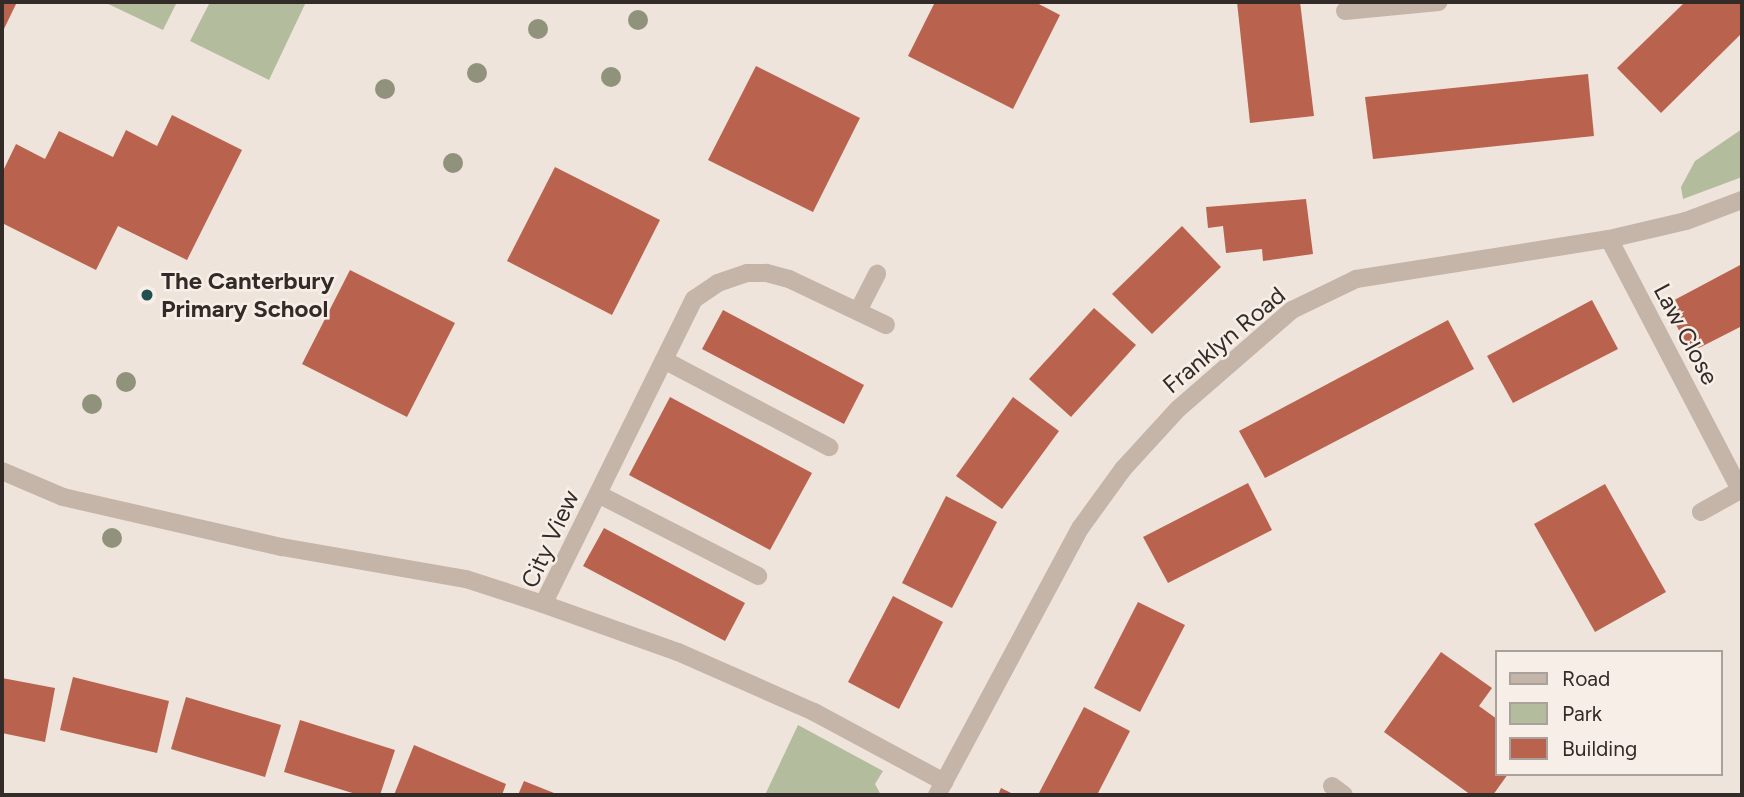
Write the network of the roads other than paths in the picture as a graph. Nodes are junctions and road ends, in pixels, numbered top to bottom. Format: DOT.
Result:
graph roads {
  1 [pos="1439,2"];
  2 [pos="1420,3"];
  3 [pos="1345,11"];
  4 [pos="1742,200"];
  5 [pos="1609,239"];
  6 [pos="877,274"];
  7 [pos="858,312"];
  8 [pos="886,325"];
  9 [pos="664,360"];
  10 [pos="829,447"];
  11 [pos="2,471"];
  12 [pos="1741,490"];
  13 [pos="598,494"];
  14 [pos="1701,512"];
  15 [pos="758,576"];
  16 [pos="543,604"];
  17 [pos="940,789"];
  1 -- 2 [label="street"];
  2 -- 3 [label="street"];
  4 -- 5 [label="street, Franklyn Road"];
  5 -- 12 [label="street, Law Close"];
  5 -- 17 [label="street, Franklyn Road"];
  6 -- 7 [label="street"];
  7 -- 8 [label="street, City View"];
  7 -- 9 [label="street, City View"];
  9 -- 10 [label="street"];
  9 -- 13 [label="street, City View"];
  11 -- 16 [label="street"];
  12 -- 14 [label="street, Law Close"];
  13 -- 15 [label="street"];
  13 -- 16 [label="street, City View"];
  16 -- 17 [label="street, City View"];
}
